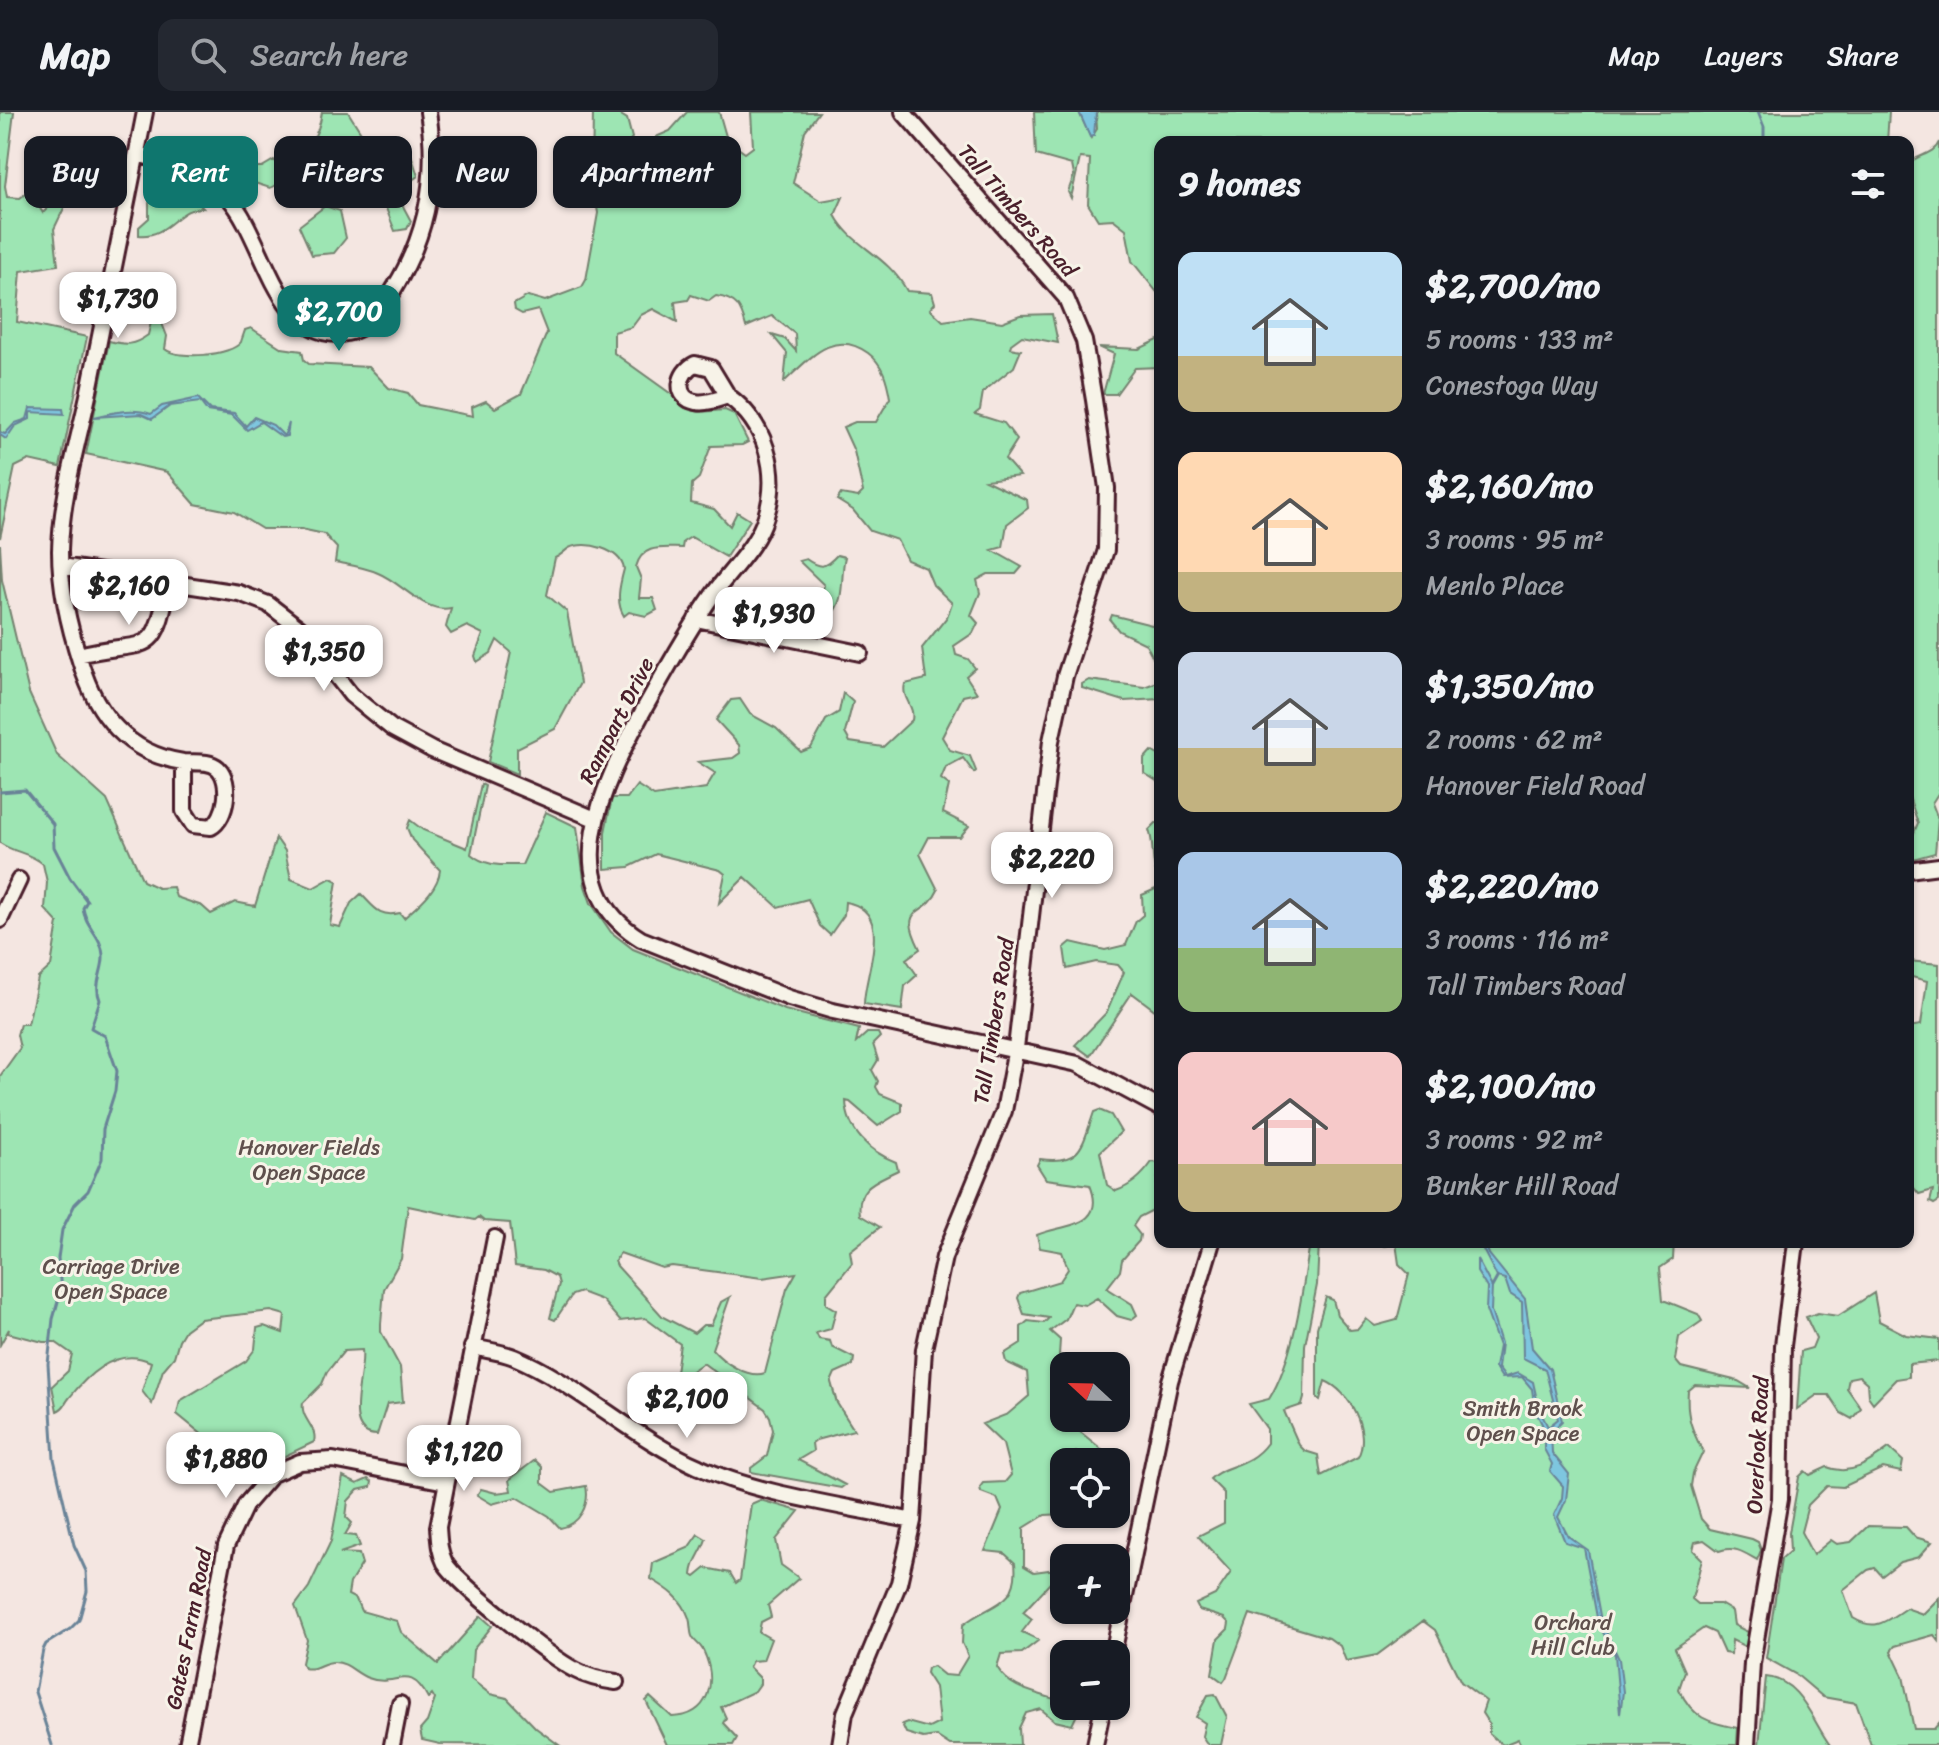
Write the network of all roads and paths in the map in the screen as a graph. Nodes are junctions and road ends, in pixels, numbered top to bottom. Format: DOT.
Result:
graph roads {
  1 [pos="145,112"];
  2 [pos="428,112"];
  3 [pos="903,112"];
  4 [pos="137,154"];
  5 [pos="728,396"];
  6 [pos="61,566"];
  7 [pos="168,582"];
  8 [pos="696,619"];
  9 [pos="860,653"];
  10 [pos="78,655"];
  11 [pos="184,762"];
  12 [pos="595,819"];
  13 [pos="1939,866"];
  14 [pos="1914,869"];
  15 [pos="19,880"];
  16 [pos="0,920"];
  17 [pos="1016,1048"];
  18 [pos="1154,1105"];
  19 [pos="495,1238"];
  20 [pos="1210,1248"];
  21 [pos="1795,1248"];
  22 [pos="472,1347"];
  23 [pos="446,1482"];
  24 [pos="913,1521"];
  25 [pos="1116,1640"];
  26 [pos="616,1682"];
  27 [pos="400,1704"];
  28 [pos="1100,1720"];
  29 [pos="187,1745"];
  30 [pos="392,1745"];
  31 [pos="840,1745"];
  32 [pos="1095,1745"];
  33 [pos="1747,1745"];
  1 -- 4 [label="street"];
  2 -- 4 [label="street"];
  3 -- 17 [label="street, Tall Timbers Road"];
  4 -- 6 [label="street"];
  5 -- 8 [label="street, Rampart Drive"];
  6 -- 7 [label="street"];
  6 -- 10 [label="street"];
  7 -- 10 [label="street"];
  7 -- 12 [label="street"];
  8 -- 9 [label="street"];
  8 -- 12 [label="street, Rampart Drive"];
  10 -- 11 [label="street"];
  11 -- 11 [label="street"];
  12 -- 17 [label="street, Rampart Drive"];
  13 -- 14 [label="street"];
  15 -- 16 [label="street"];
  17 -- 18 [label="street, Rampart Drive"];
  17 -- 24 [label="street, Tall Timbers Road"];
  19 -- 22 [label="street"];
  20 -- 25 [label="street"];
  21 -- 33 [label="street, Overlook Road"];
  22 -- 23 [label="street"];
  22 -- 24 [label="street"];
  23 -- 26 [label="street"];
  23 -- 29 [label="street, Gates Farm Road"];
  24 -- 31 [label="street, Tall Timbers Road"];
  27 -- 30 [label="street"];
  28 -- 32 [label="street"];
}
